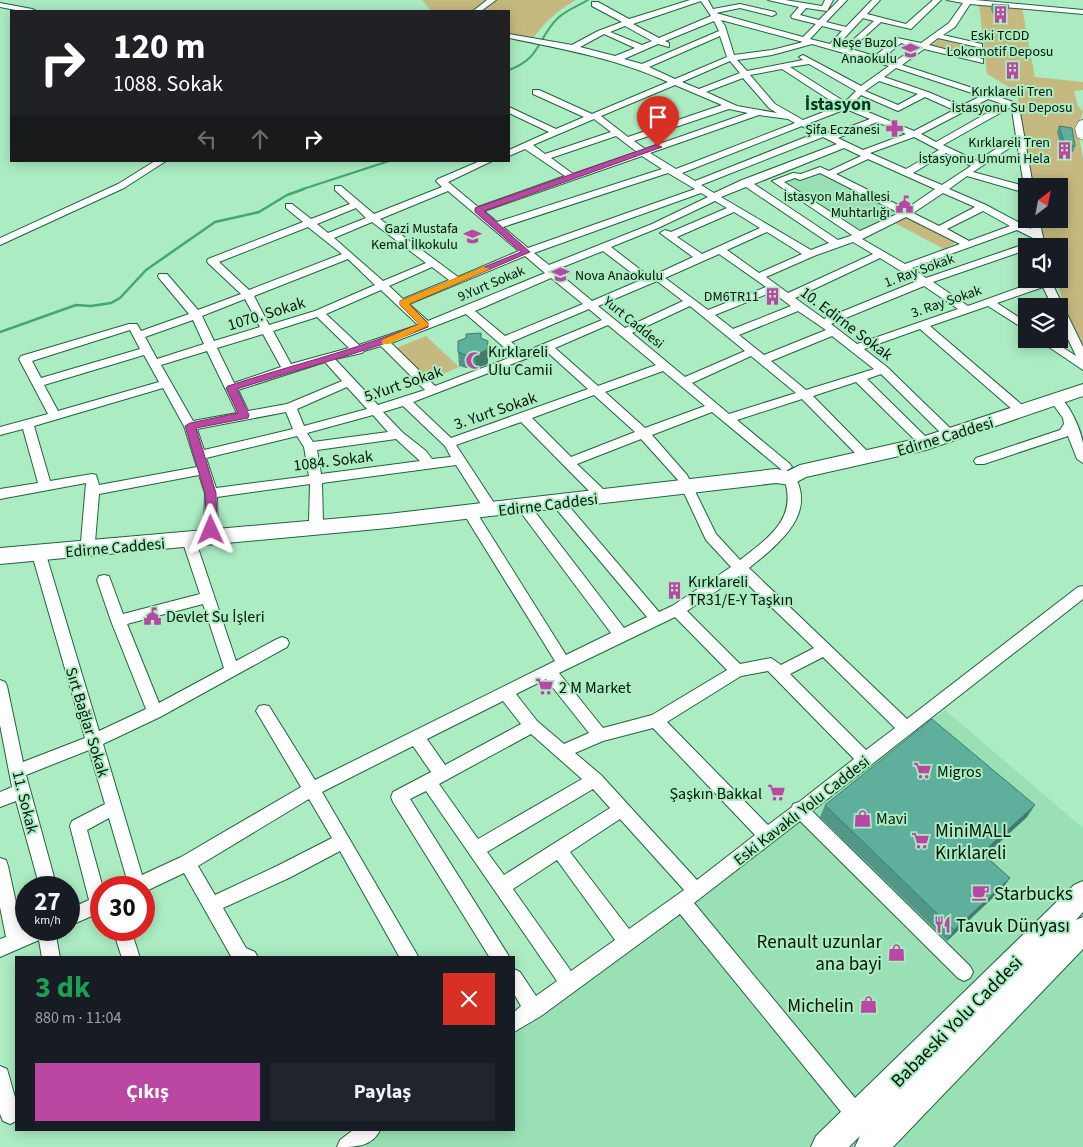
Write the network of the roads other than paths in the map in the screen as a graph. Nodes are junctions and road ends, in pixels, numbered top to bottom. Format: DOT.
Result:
graph roads {
  1 [pos="492,0"];
  2 [pos="698,0"];
  3 [pos="704,0"];
  4 [pos="772,0"];
  5 [pos="829,0"];
  6 [pos="843,0"];
  7 [pos="876,0"];
  8 [pos="937,0"];
  9 [pos="951,0"];
  10 [pos="785,1"];
  11 [pos="973,1"];
  12 [pos="0,4"];
  13 [pos="595,4"];
  14 [pos="1048,4"];
  15 [pos="804,5"];
  16 [pos="27,10"];
  17 [pos="478,10"];
  18 [pos="1083,11"];
  19 [pos="714,14"];
  20 [pos="772,14"];
  21 [pos="862,15"];
  22 [pos="801,18"];
  23 [pos="879,20"];
  24 [pos="823,23"];
  25 [pos="628,24"];
  26 [pos="758,26"];
  27 [pos="722,29"];
  28 [pos="848,30"];
  29 [pos="605,32"];
  30 [pos="785,34"];
  31 [pos="510,36"];
  32 [pos="938,36"];
  33 [pos="660,42"];
  34 [pos="805,42"];
  35 [pos="832,46"];
  36 [pos="924,46"];
  37 [pos="980,46"];
  38 [pos="573,48"];
  39 [pos="643,49"];
  40 [pos="789,50"];
  41 [pos="846,50"];
  42 [pos="679,51"];
  43 [pos="731,58"];
  44 [pos="616,59"];
  45 [pos="876,60"];
  46 [pos="811,61"];
  47 [pos="980,61"];
  48 [pos="895,66"];
  49 [pos="642,67"];
  50 [pos="784,67"];
  51 [pos="745,74"];
  52 [pos="878,78"];
  53 [pos="674,81"];
  54 [pos="860,91"];
  55 [pos="536,92"];
  56 [pos="698,92"];
  57 [pos="926,94"];
  58 [pos="988,96"];
  59 [pos="1010,104"];
  60 [pos="728,106"];
  61 [pos="846,106"];
  62 [pos="510,110"];
  63 [pos="962,110"];
  64 [pos="756,113"];
  65 [pos="593,116"];
  66 [pos="790,117"];
  67 [pos="877,118"];
  68 [pos="802,123"];
  69 [pos="1083,123"];
  70 [pos="672,125"];
  71 [pos="556,132"];
  72 [pos="617,133"];
  73 [pos="914,134"];
  74 [pos="828,135"];
  75 [pos="689,136"];
  76 [pos="1021,136"];
  77 [pos="1083,137"];
  78 [pos="627,140"];
  79 [pos="845,144"];
  80 [pos="937,144"];
  81 [pos="526,145"];
  82 [pos="947,149"];
  83 [pos="642,152"];
  84 [pos="510,153"];
  85 [pos="865,154"];
  86 [pos="544,157"];
  87 [pos="160,162"];
  88 [pos="486,162"];
  89 [pos="977,165"];
  90 [pos="673,171"];
  91 [pos="906,173"];
  92 [pos="965,173"];
  93 [pos="830,174"];
  94 [pos="572,176"];
  95 [pos="1027,178"];
  96 [pos="745,182"];
  97 [pos="444,184"];
  98 [pos="699,187"];
  99 [pos="338,188"];
  100 [pos="1018,188"];
  101 [pos="941,189"];
  102 [pos="715,197"];
  103 [pos="358,204"];
  104 [pos="289,206"];
  105 [pos="983,207"];
  106 [pos="736,208"];
  107 [pos="478,210"];
  108 [pos="908,212"];
  109 [pos="627,216"];
  110 [pos="374,219"];
  111 [pos="308,222"];
  112 [pos="496,226"];
  113 [pos="1018,226"];
  114 [pos="650,227"];
  115 [pos="768,228"];
  116 [pos="1020,228"];
  117 [pos="940,229"];
  118 [pos="670,236"];
  119 [pos="858,236"];
  120 [pos="327,237"];
  121 [pos="1029,238"];
  122 [pos="0,242"];
  123 [pos="837,244"];
  124 [pos="604,246"];
  125 [pos="970,246"];
  126 [pos="720,250"];
  127 [pos="1018,250"];
  128 [pos="526,252"];
  129 [pos="810,254"];
  130 [pos="881,254"];
  131 [pos="349,255"];
  132 [pos="701,258"];
  133 [pos="434,263"];
  134 [pos="904,268"];
  135 [pos="549,272"];
  136 [pos="163,276"];
  137 [pos="758,277"];
  138 [pos="653,279"];
  139 [pos="457,281"];
  140 [pos="924,282"];
  141 [pos="383,285"];
  142 [pos="773,288"];
  143 [pos="1025,288"];
  144 [pos="248,294"];
  145 [pos="787,298"];
  146 [pos="690,302"];
  147 [pos="989,302"];
  148 [pos="403,303"];
  149 [pos="590,305"];
  150 [pos="800,306"];
  151 [pos="468,310"];
  152 [pos="967,310"];
  153 [pos="318,313"];
  154 [pos="708,314"];
  155 [pos="196,315"];
  156 [pos="610,321"];
  157 [pos="1018,322"];
  158 [pos="823,323"];
  159 [pos="425,325"];
  160 [pos="922,325"];
  161 [pos="1068,328"];
  162 [pos="136,330"];
  163 [pos="268,330"];
  164 [pos="834,331"];
  165 [pos="624,333"];
  166 [pos="731,334"];
  167 [pos="503,341"];
  168 [pos="383,342"];
  169 [pos="210,346"];
  170 [pos="548,347"];
  171 [pos="856,348"];
  172 [pos="1056,348"];
  173 [pos="148,350"];
  174 [pos="358,351"];
  175 [pos="752,352"];
  176 [pos="522,357"];
  177 [pos="328,359"];
  178 [pos="1083,359"];
  179 [pos="762,360"];
  180 [pos="155,363"];
  181 [pos="665,366"];
  182 [pos="1083,366"];
  183 [pos="288,369"];
  184 [pos="883,370"];
  185 [pos="858,377"];
  186 [pos="1083,380"];
  187 [pos="349,382"];
  188 [pos="684,382"];
  189 [pos="38,383"];
  190 [pos="167,383"];
  191 [pos="231,388"];
  192 [pos="432,390"];
  193 [pos="1083,390"];
  194 [pos="595,391"];
  195 [pos="804,394"];
  196 [pos="1056,400"];
  197 [pos="405,401"];
  198 [pos="290,407"];
  199 [pos="714,407"];
  200 [pos="1017,407"];
  201 [pos="376,411"];
  202 [pos="244,415"];
  203 [pos="55,416"];
  204 [pos="525,418"];
  205 [pos="729,418"];
  206 [pos="28,424"];
  207 [pos="1070,424"];
  208 [pos="190,426"];
  209 [pos="0,431"];
  210 [pos="300,432"];
  211 [pos="947,432"];
  212 [pos="643,433"];
  213 [pos="398,435"];
  214 [pos="921,439"];
  215 [pos="449,443"];
  216 [pos="310,447"];
  217 [pos="863,454"];
  218 [pos="200,455"];
  219 [pos="1083,459"];
  220 [pos="459,460"];
  221 [pos="980,461"];
  222 [pos="569,462"];
  223 [pos="429,465"];
  224 [pos="205,470"];
  225 [pos="788,472"];
  226 [pos="316,479"];
  227 [pos="686,484"];
  228 [pos="45,486"];
  229 [pos="93,490"];
  230 [pos="598,492"];
  231 [pos="211,493"];
  232 [pos="0,494"];
  233 [pos="559,500"];
  234 [pos="524,507"];
  235 [pos="479,509"];
  236 [pos="316,523"];
  237 [pos="211,533"];
  238 [pos="88,542"];
  239 [pos="191,546"];
  240 [pos="0,550"];
  241 [pos="0,556"];
  242 [pos="40,558"];
  243 [pos="740,568"];
  244 [pos="104,580"];
  245 [pos="1083,591"];
  246 [pos="208,597"];
  247 [pos="677,610"];
  248 [pos="656,618"];
  249 [pos="118,620"];
  250 [pos="622,635"];
  251 [pos="282,643"];
  252 [pos="826,649"];
  253 [pos="564,664"];
  254 [pos="232,670"];
  255 [pos="737,671"];
  256 [pos="549,672"];
  257 [pos="781,672"];
  258 [pos="0,686"];
  259 [pos="506,693"];
  260 [pos="264,711"];
  261 [pos="155,712"];
  262 [pos="3,720"];
  263 [pos="656,721"];
  264 [pos="532,726"];
  265 [pos="906,728"];
  266 [pos="600,735"];
  267 [pos="416,737"];
  268 [pos="94,741"];
  269 [pos="562,752"];
  270 [pos="865,760"];
  271 [pos="17,771"];
  272 [pos="435,778"];
  273 [pos="595,780"];
  274 [pos="312,789"];
  275 [pos="21,792"];
  276 [pos="0,800"];
  277 [pos="114,807"];
  278 [pos="622,809"];
  279 [pos="799,809"];
  280 [pos="767,836"];
  281 [pos="343,841"];
  282 [pos="476,850"];
  283 [pos="559,850"];
  284 [pos="187,863"];
  285 [pos="0,866"];
  286 [pos="46,876"];
  287 [pos="92,876"];
  288 [pos="133,876"];
  289 [pos="155,878"];
  290 [pos="501,887"];
  291 [pos="1083,894"];
  292 [pos="689,897"];
  293 [pos="211,905"];
  294 [pos="1083,930"];
  295 [pos="48,941"];
  296 [pos="126,941"];
  297 [pos="627,941"];
  298 [pos="8,945"];
  299 [pos="51,956"];
  300 [pos="130,956"];
  301 [pos="244,956"];
  302 [pos="409,956"];
  303 [pos="499,956"];
  304 [pos="964,972"];
  305 [pos="515,980"];
  306 [pos="569,983"];
  307 [pos="534,1009"];
  308 [pos="515,1022"];
  309 [pos="0,1076"];
  310 [pos="9,1115"];
  311 [pos="858,1117"];
  312 [pos="369,1131"];
  313 [pos="347,1147"];
  314 [pos="827,1147"];
  315 [pos="871,1147"];
  1 -- 17 [label="street"];
  2 -- 25 [label="street"];
  3 -- 19 [label="street"];
  4 -- 10 [label="street"];
  5 -- 15 [label="street"];
  6 -- 24 [label="street"];
  7 -- 21 [label="street"];
  8 -- 23 [label="street"];
  9 -- 11 [label="street"];
  10 -- 15 [label="street"];
  10 -- 20 [label="street"];
  11 -- 14 [label="street"];
  11 -- 18 [label="street"];
  11 -- 32 [label="street"];
  12 -- 16 [label="street"];
  13 -- 25 [label="street"];
  14 -- 18 [label="street"];
  15 -- 22 [label="street"];
  19 -- 20 [label="street"];
  19 -- 26 [label="street"];
  19 -- 27 [label="street"];
  19 -- 33 [label="street"];
  20 -- 26 [label="street"];
  21 -- 23 [label="street"];
  21 -- 28 [label="street"];
  22 -- 24 [label="street"];
  22 -- 30 [label="street"];
  23 -- 41 [label="street"];
  24 -- 28 [label="street"];
  24 -- 34 [label="street"];
  25 -- 29 [label="street"];
  25 -- 33 [label="street"];
  26 -- 30 [label="street"];
  27 -- 34 [label="street"];
  27 -- 42 [label="street"];
  27 -- 43 [label="street"];
  28 -- 35 [label="street"];
  29 -- 38 [label="street"];
  29 -- 39 [label="street"];
  30 -- 34 [label="street"];
  31 -- 38 [label="street"];
  32 -- 36 [label="street"];
  32 -- 37 [label="street"];
  33 -- 39 [label="street"];
  33 -- 42 [label="street"];
  34 -- 35 [label="street"];
  34 -- 40 [label="street"];
  35 -- 41 [label="street"];
  36 -- 45 [label="street"];
  36 -- 47 [label="street"];
  36 -- 48 [label="street"];
  38 -- 44 [label="street"];
  39 -- 44 [label="street"];
  40 -- 43 [label="street"];
  40 -- 46 [label="street"];
  41 -- 45 [label="street"];
  42 -- 49 [label="street"];
  43 -- 51 [label="street"];
  43 -- 53 [label="street"];
  44 -- 49 [label="street"];
  45 -- 48 [label="street"];
  46 -- 50 [label="street"];
  46 -- 54 [label="street"];
  48 -- 52 [label="street"];
  48 -- 58 [label="street"];
  49 -- 53 [label="street"];
  50 -- 51 [label="street"];
  50 -- 61 [label="street"];
  51 -- 56 [label="street"];
  51 -- 66 [label="street"];
  52 -- 54 [label="street"];
  52 -- 57 [label="street"];
  53 -- 56 [label="street"];
  53 -- 65 [label="street"];
  54 -- 57 [label="street"];
  54 -- 61 [label="street"];
  55 -- 65 [label="street"];
  56 -- 60 [label="street"];
  57 -- 63 [label="street"];
  58 -- 59 [label="street"];
  58 -- 63 [label="street"];
  59 -- 76 [label="street"];
  59 -- 80 [label="street"];
  60 -- 64 [label="street"];
  60 -- 70 [label="street"];
  61 -- 67 [label="street"];
  61 -- 68 [label="street"];
  62 -- 71 [label="street"];
  63 -- 73 [label="street"];
  64 -- 66 [label="street"];
  64 -- 75 [label="street"];
  65 -- 71 [label="street"];
  65 -- 72 [label="street"];
  66 -- 68 [label="street"];
  67 -- 73 [label="street"];
  67 -- 74 [label="street"];
  68 -- 74 [label="street"];
  68 -- 90 [label="street"];
  69 -- 77 [label="main road"];
  70 -- 75 [label="street"];
  70 -- 78 [label="street"];
  71 -- 81 [label="street"];
  72 -- 78 [label="street"];
  72 -- 86 [label="street"];
  73 -- 80 [label="street"];
  73 -- 85 [label="street"];
  74 -- 79 [label="street"];
  74 -- 98 [label="street"];
  75 -- 83 [label="street"];
  76 -- 89 [label="street"];
  76 -- 95 [label="street"];
  78 -- 83 [label="street"];
  79 -- 85 [label="street"];
  79 -- 96 [label="street, 9.Yurt Sokak"];
  80 -- 82 [label="street"];
  81 -- 84 [label="street"];
  81 -- 86 [label="street"];
  82 -- 89 [label="street"];
  82 -- 91 [label="street"];
  83 -- 90 [label="street"];
  83 -- 94 [label="street"];
  85 -- 91 [label="street"];
  85 -- 93 [label="street"];
  86 -- 94 [label="street"];
  87 -- 122 [label="street"];
  88 -- 97 [label="street"];
  89 -- 92 [label="street"];
  90 -- 98 [label="street"];
  90 -- 112 [label="street"];
  91 -- 101 [label="street"];
  92 -- 100 [label="street"];
  92 -- 101 [label="street"];
  93 -- 108 [label="street"];
  93 -- 119 [label="street"];
  94 -- 107 [label="street"];
  96 -- 102 [label="street, 9.Yurt Sokak"];
  96 -- 123 [label="street"];
  97 -- 107 [label="street, Yurt Caddesi"];
  97 -- 110 [label="street"];
  98 -- 102 [label="street"];
  98 -- 109 [label="street"];
  99 -- 103 [label="street"];
  101 -- 105 [label="street"];
  101 -- 108 [label="street"];
  102 -- 106 [label="street"];
  102 -- 114 [label="street, 9.Yurt Sokak"];
  103 -- 110 [label="street"];
  103 -- 111 [label="street"];
  104 -- 111 [label="street"];
  105 -- 113 [label="street"];
  105 -- 117 [label="street"];
  106 -- 115 [label="street"];
  106 -- 118 [label="street"];
  107 -- 112 [label="street, Yurt Caddesi"];
  108 -- 117 [label="street"];
  108 -- 119 [label="street"];
  109 -- 114 [label="street"];
  109 -- 128 [label="street"];
  110 -- 120 [label="street"];
  110 -- 133 [label="street"];
  111 -- 120 [label="street"];
  111 -- 144 [label="street"];
  112 -- 128 [label="street, Yurt Caddesi"];
  113 -- 125 [label="street"];
  114 -- 118 [label="street"];
  114 -- 124 [label="street, 9.Yurt Sokak"];
  115 -- 126 [label="street"];
  115 -- 129 [label="street"];
  116 -- 121 [label="street"];
  117 -- 125 [label="street"];
  118 -- 132 [label="street"];
  119 -- 123 [label="street"];
  119 -- 130 [label="street"];
  120 -- 131 [label="street"];
  123 -- 129 [label="street"];
  124 -- 135 [label="street, 9.Yurt Sokak"];
  124 -- 138 [label="street"];
  125 -- 134 [label="street"];
  126 -- 132 [label="street"];
  126 -- 137 [label="street, 10. Edirne Sokak"];
  127 -- 140 [label="street, 1. Ray Sokak"];
  128 -- 135 [label="street, Yurt Caddesi"];
  128 -- 139 [label="street"];
  129 -- 137 [label="street"];
  130 -- 134 [label="street"];
  130 -- 145 [label="street"];
  131 -- 141 [label="street"];
  131 -- 144 [label="street"];
  132 -- 138 [label="street"];
  133 -- 139 [label="street"];
  133 -- 141 [label="street, 1070. Sokak"];
  134 -- 140 [label="street"];
  135 -- 149 [label="street, Yurt Caddesi"];
  135 -- 151 [label="street, 9.Yurt Sokak"];
  136 -- 155 [label="street"];
  137 -- 142 [label="street, 10. Edirne Sokak"];
  138 -- 146 [label="street"];
  138 -- 149 [label="street"];
  139 -- 148 [label="street"];
  140 -- 152 [label="street"];
  140 -- 158 [label="street, 1. Ray Sokak"];
  141 -- 148 [label="street"];
  141 -- 153 [label="street, 1070. Sokak"];
  142 -- 145 [label="street, 10. Edirne Sokak"];
  142 -- 154 [label="street"];
  143 -- 147 [label="street, 3. Ray Sokak"];
  144 -- 155 [label="street"];
  144 -- 163 [label="street"];
  145 -- 150 [label="street, 10. Edirne Sokak"];
  146 -- 154 [label="street"];
  146 -- 165 [label="street"];
  147 -- 152 [label="street, 3. Ray Sokak"];
  147 -- 157 [label="street"];
  148 -- 159 [label="street"];
  149 -- 156 [label="street, Yurt Caddesi"];
  149 -- 167 [label="street"];
  150 -- 158 [label="street, 10. Edirne Sokak"];
  150 -- 166 [label="street"];
  151 -- 159 [label="street, 9.Yurt Sokak"];
  151 -- 167 [label="street"];
  152 -- 160 [label="street, 3. Ray Sokak"];
  153 -- 163 [label="street, 1070. Sokak"];
  153 -- 174 [label="street"];
  154 -- 166 [label="street"];
  155 -- 162 [label="street"];
  155 -- 169 [label="street"];
  156 -- 165 [label="street, Yurt Caddesi"];
  156 -- 170 [label="street, 5.Yurt Sokak"];
  158 -- 164 [label="street, 10. Edirne Sokak"];
  159 -- 168 [label="street, 9.Yurt Sokak"];
  160 -- 171 [label="street, 3. Ray Sokak"];
  160 -- 200 [label="street"];
  161 -- 178 [label="street"];
  162 -- 173 [label="street"];
  162 -- 189 [label="street"];
  163 -- 169 [label="street, 1070. Sokak"];
  163 -- 183 [label="street"];
  164 -- 171 [label="street, 10. Edirne Sokak"];
  164 -- 179 [label="street"];
  165 -- 181 [label="street, Yurt Caddesi"];
  166 -- 175 [label="street"];
  167 -- 176 [label="street"];
  168 -- 174 [label="street, 9.Yurt Sokak"];
  168 -- 192 [label="street"];
  169 -- 180 [label="street, 1070. Sokak"];
  169 -- 191 [label="street"];
  170 -- 176 [label="street, 5.Yurt Sokak"];
  170 -- 194 [label="street"];
  171 -- 184 [label="street, 10. Edirne Sokak"];
  172 -- 182 [label="street"];
  173 -- 180 [label="street"];
  173 -- 189 [label="street"];
  174 -- 177 [label="street, 9.Yurt Sokak"];
  175 -- 179 [label="street"];
  175 -- 188 [label="street"];
  176 -- 192 [label="street, 5.Yurt Sokak"];
  177 -- 183 [label="street, 9.Yurt Sokak"];
  177 -- 187 [label="street"];
  179 -- 195 [label="street"];
  180 -- 190 [label="street"];
  181 -- 188 [label="street, Yurt Caddesi"];
  181 -- 194 [label="street, 3. Yurt Sokak"];
  183 -- 191 [label="street, 9.Yurt Sokak"];
  184 -- 185 [label="street"];
  184 -- 211 [label="street, 10. Edirne Sokak"];
  185 -- 195 [label="street"];
  185 -- 214 [label="street"];
  186 -- 200 [label="highway, Edirne Caddesi"];
  187 -- 198 [label="street"];
  187 -- 201 [label="street"];
  188 -- 199 [label="street, Yurt Caddesi"];
  189 -- 203 [label="street"];
  190 -- 203 [label="street"];
  190 -- 208 [label="street"];
  191 -- 202 [label="street"];
  192 -- 197 [label="street, 5.Yurt Sokak"];
  193 -- 196 [label="highway, Edirne Caddesi"];
  194 -- 204 [label="street, 3. Yurt Sokak"];
  194 -- 212 [label="street"];
  195 -- 205 [label="street"];
  195 -- 217 [label="street"];
  196 -- 207 [label="street"];
  196 -- 225 [label="highway, Edirne Caddesi"];
  197 -- 201 [label="street, 5.Yurt Sokak"];
  197 -- 215 [label="street"];
  198 -- 202 [label="street"];
  198 -- 210 [label="street"];
  199 -- 205 [label="street, Yurt Caddesi"];
  199 -- 212 [label="street"];
  200 -- 211 [label="highway, Edirne Caddesi"];
  201 -- 210 [label="street, 5.Yurt Sokak"];
  201 -- 213 [label="street"];
  202 -- 208 [label="street"];
  203 -- 206 [label="street"];
  204 -- 215 [label="street, 3. Yurt Sokak"];
  204 -- 222 [label="street"];
  205 -- 225 [label="street, Yurt Caddesi"];
  206 -- 209 [label="street"];
  206 -- 228 [label="street"];
  207 -- 219 [label="street"];
  207 -- 221 [label="street"];
  208 -- 218 [label="street"];
  210 -- 216 [label="street"];
  210 -- 218 [label="street, 5.Yurt Sokak"];
  211 -- 214 [label="highway, Edirne Caddesi"];
  212 -- 222 [label="street"];
  212 -- 227 [label="street"];
  213 -- 216 [label="street"];
  213 -- 223 [label="street"];
  214 -- 217 [label="highway, Edirne Caddesi"];
  215 -- 220 [label="street"];
  216 -- 226 [label="street"];
  217 -- 225 [label="highway, Edirne Caddesi"];
  218 -- 224 [label="street"];
  220 -- 223 [label="street, 1084. Sokak"];
  220 -- 235 [label="street"];
  222 -- 230 [label="street"];
  223 -- 226 [label="street, 1084. Sokak"];
  224 -- 229 [label="street"];
  224 -- 231 [label="street"];
  225 -- 227 [label="highway, Edirne Caddesi"];
  225 -- 243 [label="street"];
  226 -- 231 [label="street, 1084. Sokak"];
  226 -- 236 [label="street"];
  227 -- 230 [label="highway, Edirne Caddesi"];
  227 -- 233 [label="highway, Edirne Caddesi"];
  227 -- 243 [label="street"];
  228 -- 229 [label="street"];
  228 -- 232 [label="street"];
  229 -- 238 [label="street"];
  230 -- 233 [label="highway, Edirne Caddesi"];
  231 -- 237 [label="street"];
  233 -- 234 [label="highway, Edirne Caddesi"];
  233 -- 235 [label="highway, Edirne Caddesi"];
  233 -- 248 [label="street"];
  234 -- 235 [label="highway, Edirne Caddesi"];
  234 -- 250 [label="street"];
  235 -- 236 [label="highway, Edirne Caddesi"];
  235 -- 241 [label="highway, Edirne Caddesi"];
  235 -- 253 [label="street"];
  236 -- 237 [label="highway, Edirne Caddesi"];
  237 -- 238 [label="highway, Edirne Caddesi"];
  238 -- 240 [label="highway, Edirne Caddesi"];
  239 -- 246 [label="street"];
  242 -- 268 [label="street, Sırt Bağlar Sokak"];
  243 -- 247 [label="street"];
  243 -- 252 [label="street"];
  244 -- 249 [label="street"];
  245 -- 265 [label="street, Eski Kavaklı Yolu Caddesi"];
  246 -- 249 [label="street"];
  246 -- 254 [label="street"];
  247 -- 248 [label="street"];
  247 -- 255 [label="street"];
  248 -- 250 [label="street"];
  249 -- 261 [label="street"];
  250 -- 253 [label="street"];
  251 -- 254 [label="street"];
  252 -- 257 [label="street"];
  252 -- 265 [label="street"];
  253 -- 256 [label="street"];
  254 -- 261 [label="street"];
  255 -- 257 [label="street"];
  255 -- 263 [label="street"];
  256 -- 259 [label="street"];
  256 -- 266 [label="street"];
  257 -- 270 [label="street"];
  258 -- 262 [label="street, 11. Sokak"];
  259 -- 264 [label="street"];
  259 -- 267 [label="street"];
  260 -- 274 [label="street"];
  261 -- 268 [label="street"];
  262 -- 271 [label="street, 11. Sokak"];
  263 -- 266 [label="street"];
  263 -- 280 [label="street"];
  264 -- 269 [label="street"];
  264 -- 272 [label="street"];
  265 -- 270 [label="street, Eski Kavaklı Yolu Caddesi"];
  266 -- 269 [label="street"];
  267 -- 272 [label="street"];
  267 -- 274 [label="street"];
  268 -- 271 [label="street"];
  268 -- 277 [label="street, Sırt Bağlar Sokak"];
  269 -- 273 [label="street"];
  270 -- 279 [label="street, Eski Kavaklı Yolu Caddesi"];
  271 -- 275 [label="street, 11. Sokak"];
  272 -- 282 [label="street"];
  272 -- 303 [label="street"];
  273 -- 278 [label="street"];
  273 -- 282 [label="street"];
  274 -- 281 [label="street"];
  274 -- 284 [label="street"];
  275 -- 276 [label="street"];
  275 -- 286 [label="street, 11. Sokak"];
  277 -- 287 [label="street"];
  277 -- 288 [label="street, Sırt Bağlar Sokak"];
  278 -- 283 [label="street"];
  278 -- 292 [label="street"];
  279 -- 280 [label="street, Eski Kavaklı Yolu Caddesi"];
  279 -- 304 [label="street"];
  280 -- 292 [label="street, Eski Kavaklı Yolu Caddesi"];
  281 -- 293 [label="street"];
  281 -- 302 [label="street"];
  282 -- 290 [label="street"];
  283 -- 290 [label="street"];
  283 -- 297 [label="street"];
  284 -- 289 [label="street"];
  284 -- 293 [label="street"];
  285 -- 298 [label="street"];
  290 -- 306 [label="street"];
  291 -- 311 [label="highway, Babaeski Yolu Caddesi"];
  292 -- 297 [label="street, Eski Kavaklı Yolu Caddesi"];
  292 -- 311 [label="street"];
  293 -- 301 [label="street"];
  294 -- 315 [label="highway, Babaeski Yolu Caddesi"];
  295 -- 299 [label="street"];
  296 -- 300 [label="street"];
  297 -- 306 [label="street, Eski Kavaklı Yolu Caddesi"];
  305 -- 307 [label="street"];
  306 -- 307 [label="street, Eski Kavaklı Yolu Caddesi"];
  307 -- 308 [label="street, Eski Kavaklı Yolu Caddesi"];
  309 -- 310 [label="street"];
  311 -- 314 [label="highway, Babaeski Yolu Caddesi"];
  312 -- 313 [label="street"];
}
